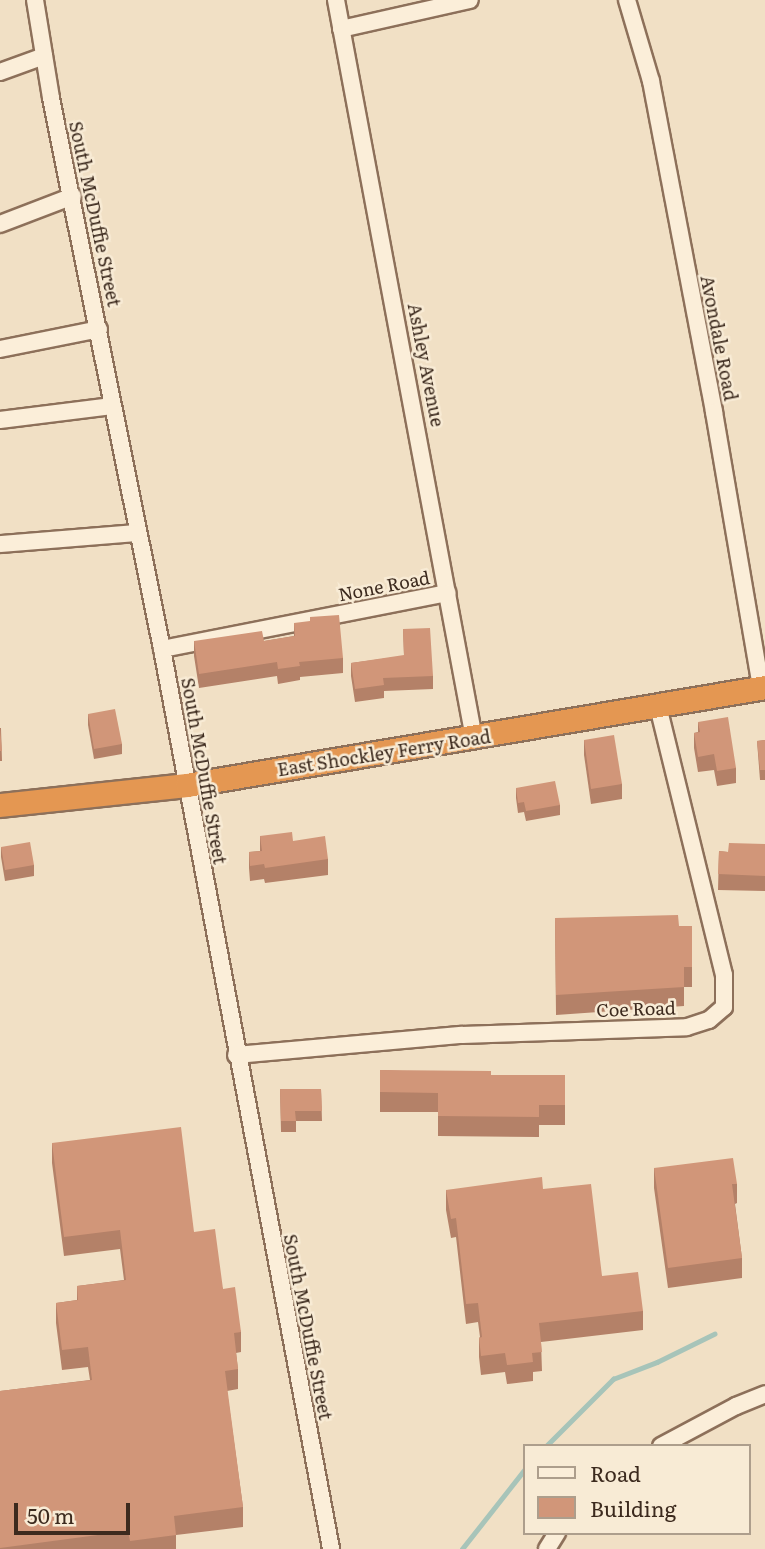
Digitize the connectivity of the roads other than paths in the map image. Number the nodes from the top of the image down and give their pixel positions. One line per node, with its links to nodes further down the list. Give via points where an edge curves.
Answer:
1 (34, 0): 6 (street, South McDuffie Street)
2 (336, 0): 5 (street, Ashley Avenue)
3 (470, 0): 5 (street)
4 (627, 0): 18 (street, Avondale Road, via 651,81)
5 (341, 29): 16 (street, Ashley Avenue)
6 (44, 55): 7 (street); 8 (street, South McDuffie Street)
7 (0, 72)
8 (73, 196): 9 (street); 10 (street, South McDuffie Street)
9 (0, 223)
10 (99, 329): 11 (street); 12 (street, South McDuffie Street)
11 (0, 349)
12 (112, 406): 13 (street); 14 (street, South McDuffie Street)
13 (0, 421)
14 (138, 533): 15 (street); 17 (street, South McDuffie Street)
15 (0, 544)
16 (448, 593): 17 (street, None Road); 20 (street, Ashley Avenue)
17 (162, 649): 21 (street, South McDuffie Street)
18 (763, 687): 19 (highway, East Shockley Ferry Road)
19 (658, 706): 20 (highway, East Shockley Ferry Road); 23 (street, Coe Road, via 724,975 724,1007 709,1020 687,1027 462,1035)
20 (474, 738): 21 (highway, East Shockley Ferry Road)
21 (187, 786): 22 (highway, East Shockley Ferry Road); 23 (street, South McDuffie Street)
22 (0, 805)
23 (236, 1055): 26 (street, South McDuffie Street)
24 (765, 1394): 25 (street)
25 (665, 1444)
26 (331, 1549)

